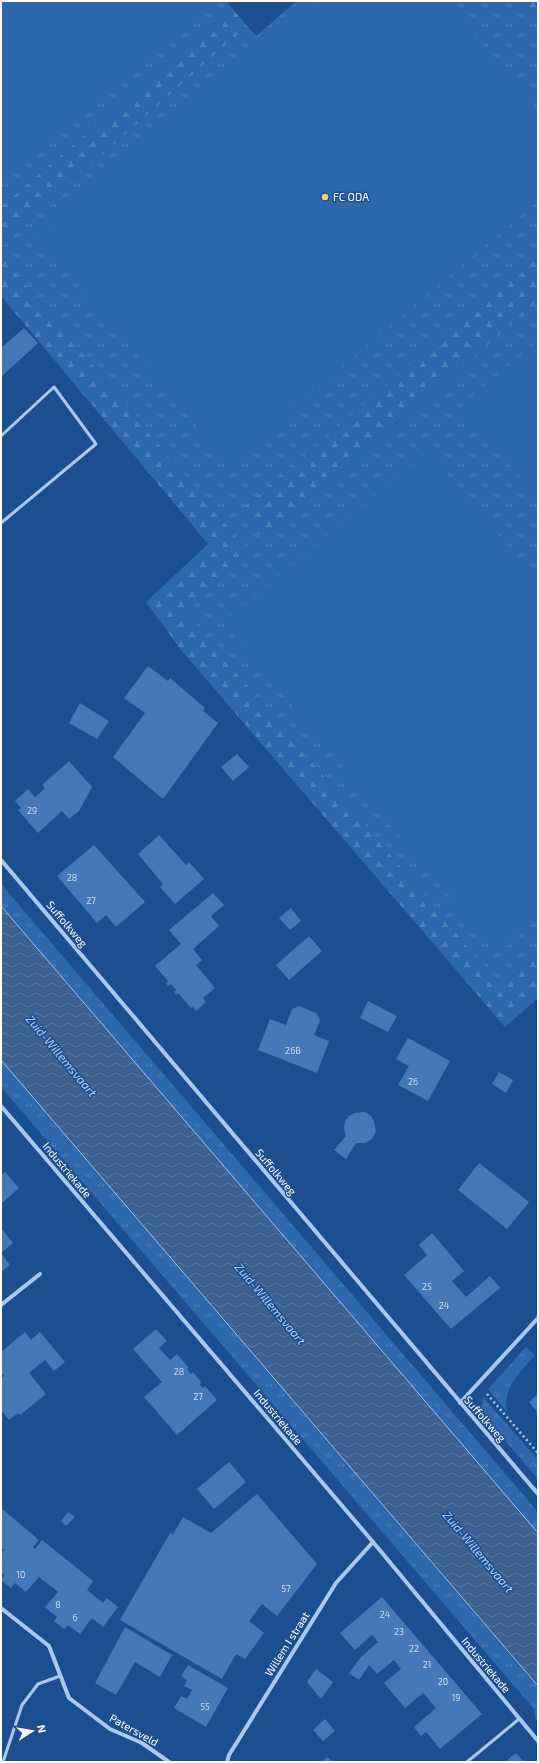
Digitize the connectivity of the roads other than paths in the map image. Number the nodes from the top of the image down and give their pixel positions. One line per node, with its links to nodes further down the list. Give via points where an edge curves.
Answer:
1 (1, 436): 2 (lane, via 54,387 96,444)
2 (1, 523)
3 (1, 860): 8 (street, Suffolkweg)
4 (1, 1106): 10 (street, Industriekade)
5 (40, 1274): 6 (street)
6 (1, 1305)
7 (538, 1318): 8 (street)
8 (460, 1403): 9 (street, Suffolkweg)
9 (538, 1494)
10 (373, 1542): 13 (street, Industriekade); 17 (street, Willem I straat, via 336,1583)
11 (1, 1608): 12 (street, Patersveld, via 50,1646)
12 (60, 1676): 15 (lane, via 38,1684 22,1705); 16 (street, Patersveld, via 69,1698 110,1730 142,1743)
13 (519, 1719): 14 (street, Industriekade); 18 (lane)
14 (538, 1741)
15 (3, 1762)
16 (169, 1762)
17 (227, 1762)
18 (467, 1762)

